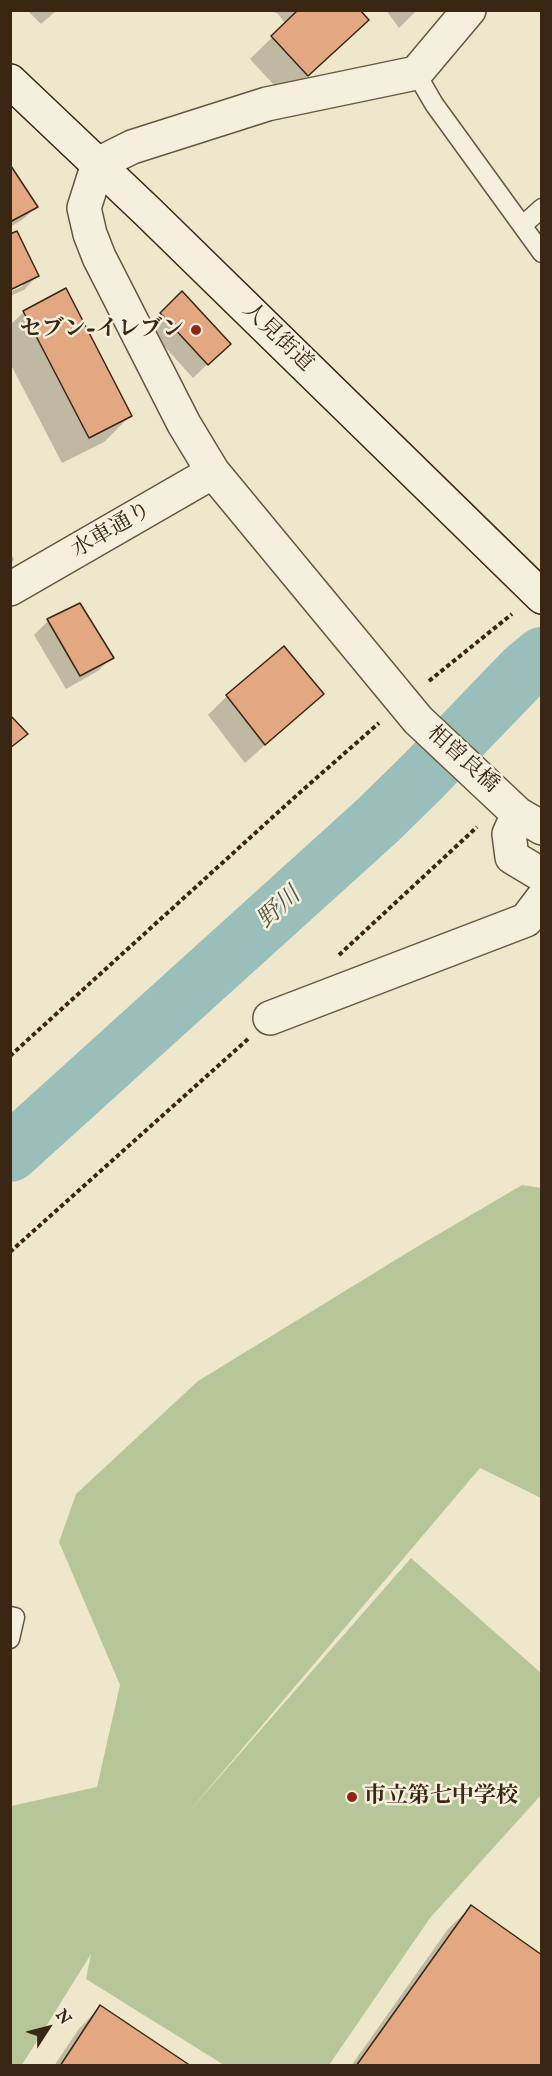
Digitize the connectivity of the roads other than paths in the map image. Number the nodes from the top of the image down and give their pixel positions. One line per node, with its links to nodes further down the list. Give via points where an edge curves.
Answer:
1 (469, 10): 2 (street)
2 (416, 73): 4 (street, via 267,104 132,147); 6 (lane, via 434,104)
3 (10, 81): 4 (street, 人見街道)
4 (98, 164): 8 (street, 相曽良橋, via 84,208 90,234 183,424); 10 (street, 人見街道)
5 (542, 208): 6 (lane)
6 (523, 225): 7 (lane)
7 (542, 253)
8 (213, 472): 9 (street, 水車通り); 11 (street, 相曽良橋, via 411,711)
9 (10, 589)
10 (540, 595)
11 (522, 814): 12 (street, via 509,834 512,857)
12 (542, 874)
13 (542, 899): 14 (street, via 526,920)
14 (270, 1018)
15 (10, 1616): 16 (lane, via 15,1617)
16 (10, 1639)

